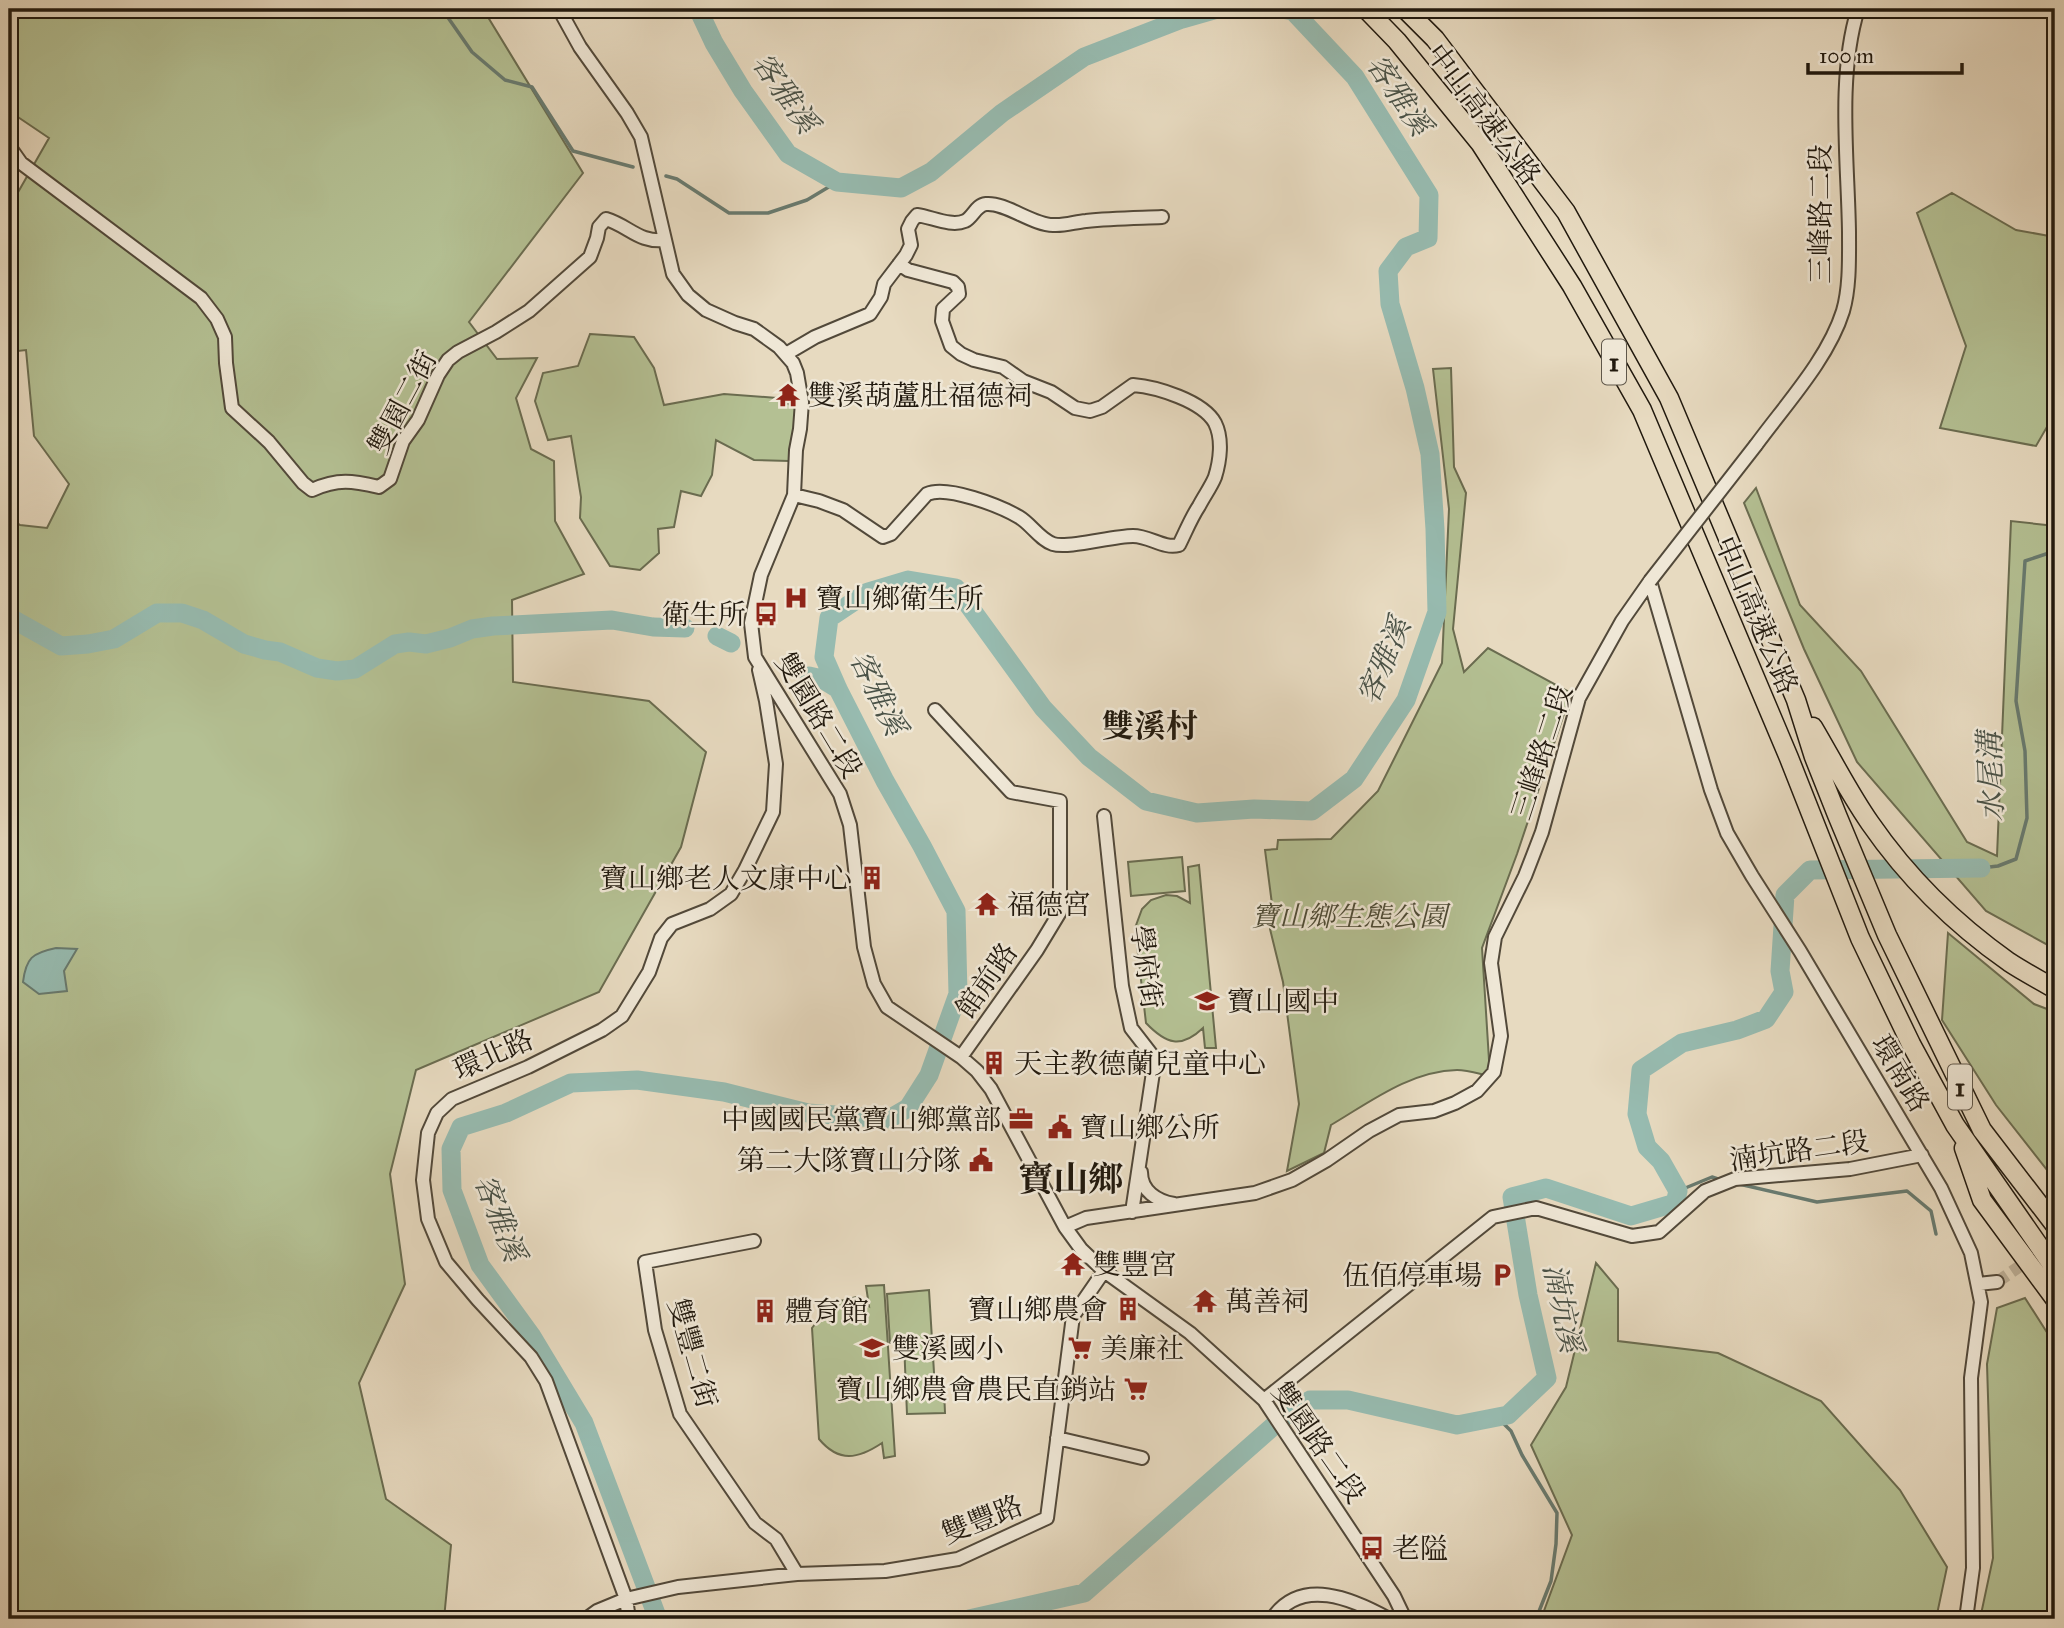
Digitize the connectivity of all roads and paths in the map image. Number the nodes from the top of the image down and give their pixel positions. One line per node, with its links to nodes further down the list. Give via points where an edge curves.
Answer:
1 (559, 9): 7 (street, 雙園路二段, via 640,137)
2 (1366, 9): 18 (highway, 中山高速公路 / 1, via 1480,143 1578,297 1642,410 1860,939)
3 (1405, 9): 13 (highway, 中山高速公路 / 1, via 1435,39 1566,212 1669,398)
4 (1858, 9): 11 (street, 三峰路二段, bridge, via 1845,123 1849,263 1843,310 1825,351)
5 (9, 146): 7 (street, 雙園二街, via 20,163 201,298 225,337 232,408 312,490 346,481 379,487 390,479 402,441 418,420 448,360 529,311 590,257 606,219 643,239)
6 (1162, 217): 8 (street, via 1054,225 987,204 962,222 917,215 908,229 911,245)
7 (665, 240): 9 (street, 雙園路二段, via 673,274 697,303 754,329)
8 (899, 264): 9 (street, via 870,314); 10 (street, via 958,287 959,294 943,309 942,321 951,346 961,354 1003,367 1075,408 1090,411 1102,407 1133,385 1191,403 1215,424 1220,450 1214,479 1179,545 1171,547 1132,536 1056,545 998,507 935,490 883,537 843,510)
9 (786, 354): 10 (street, 雙園路二段, via 797,373 802,402)
10 (794, 495): 12 (street, 雙園路二段, via 761,575 751,623)
11 (1650, 581): 19 (street, 環南路, via 1727,833); 21 (street, 三峰路二段, via 1579,698 1542,832 1495,937 1491,963 1501,1036 1494,1072 1477,1091 1455,1103 1399,1115 1292,1180 1255,1193)
12 (755, 657): 17 (street, 雙園路二段, via 840,794 850,825 864,947 874,984 887,1007); 35 (street, 環北路, via 776,764 774,812 731,894 710,909 672,924 622,1016 537,1062 452,1099 438,1113 425,1151 428,1219 446,1262 531,1357 546,1381)
13 (1796, 700): 16 (highway, via 1869,822 1932,898 1970,933); 23 (highway, 中山高速公路 / 1, via 1814,757 1887,935 1982,1130)
14 (935, 710): 17 (street, 館前路, via 1011,792 1060,802 1060,912)
15 (1104, 816): 20 (street, 學府街, via 1122,986 1131,1028 1155,1059)
16 (2055, 989)
17 (961, 1057): 24 (street, 雙園路二段, via 991,1089)
18 (1955, 1125): 26 (highway, 中山高速公路 / 1); 30 (highway, via 1982,1200)
19 (1922, 1156): 29 (street, 環南路, via 1971,1253); 31 (street, 湳坑路二段, via 1850,1169 1735,1179 1705,1191 1659,1232 1632,1236 1535,1208 1493,1217)
20 (1140, 1157): 21 (street, 學府街, via 1141,1179 1148,1193); 22 (street, 學府街)
21 (1178, 1205): 22 (street, 三峰路二段)
22 (1132, 1212): 24 (street, 三峰路二段, via 1086,1218)
23 (2055, 1225)
24 (1066, 1227): 27 (street, 雙園路二段)
25 (754, 1241): 34 (street, 雙豐二街, via 645,1262 655,1330 680,1414 755,1523 776,1539)
26 (2055, 1269)
27 (1104, 1271): 31 (street, 雙園路二段, via 1190,1333); 32 (street, 雙豐路, via 1073,1316)
28 (1997, 1282): 29 (street)
29 (1978, 1284): 41 (street, 環南路, via 1981,1302 1971,1378 1973,1568)
30 (2055, 1298)
31 (1264, 1400): 40 (street, 雙園路二段)
32 (1057, 1438): 33 (street); 34 (street, 雙豐路, via 1046,1518 958,1559 885,1571)
33 (1142, 1458)
34 (797, 1574): 35 (street, 雙豐路, via 678,1587)
35 (626, 1598): 36 (street); 37 (street, 環北路)
36 (586, 1619)
37 (629, 1619)
38 (1272, 1619): 39 (street, via 1295,1598 1311,1595 1334,1596)
39 (1389, 1619)
40 (1405, 1619)
41 (1966, 1619)

